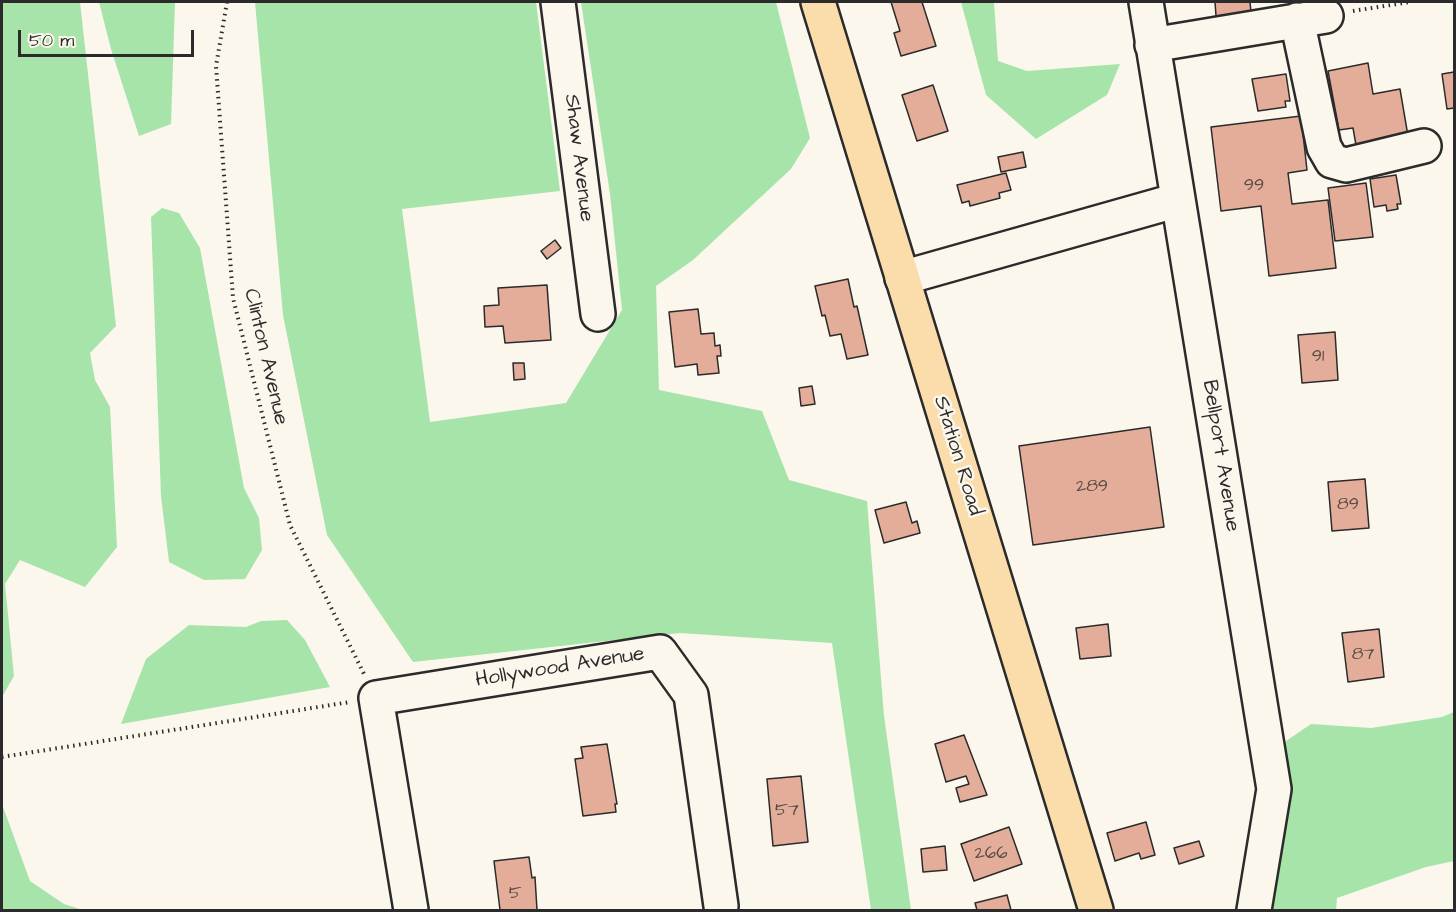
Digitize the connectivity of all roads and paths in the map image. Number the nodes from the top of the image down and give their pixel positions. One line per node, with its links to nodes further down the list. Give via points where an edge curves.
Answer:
1 (227, 2): 12 (path, Clinton Avenue, via 216,66 233,298 290,525)
2 (558, 2): 11 (street, Shaw Avenue)
3 (818, 2): 10 (main road, Station Road)
4 (1146, 2): 7 (street, Bellport Avenue)
5 (1410, 2): 6 (path)
6 (1312, 18): 7 (street); 8 (street, via 1324,147 1332,161 1346,165)
7 (1152, 45): 9 (street, Bellport Avenue)
8 (1424, 146)
9 (1178, 200): 10 (street); 17 (street, Bellport Avenue, via 1274,789)
10 (902, 278): 16 (main road, Station Road)
11 (598, 314)
12 (376, 698): 13 (path); 14 (street, Hollywood Avenue, via 660,652 691,696); 15 (street)
13 (2, 757)
14 (721, 906)
15 (411, 910)
16 (1096, 910)
17 (1254, 910)

